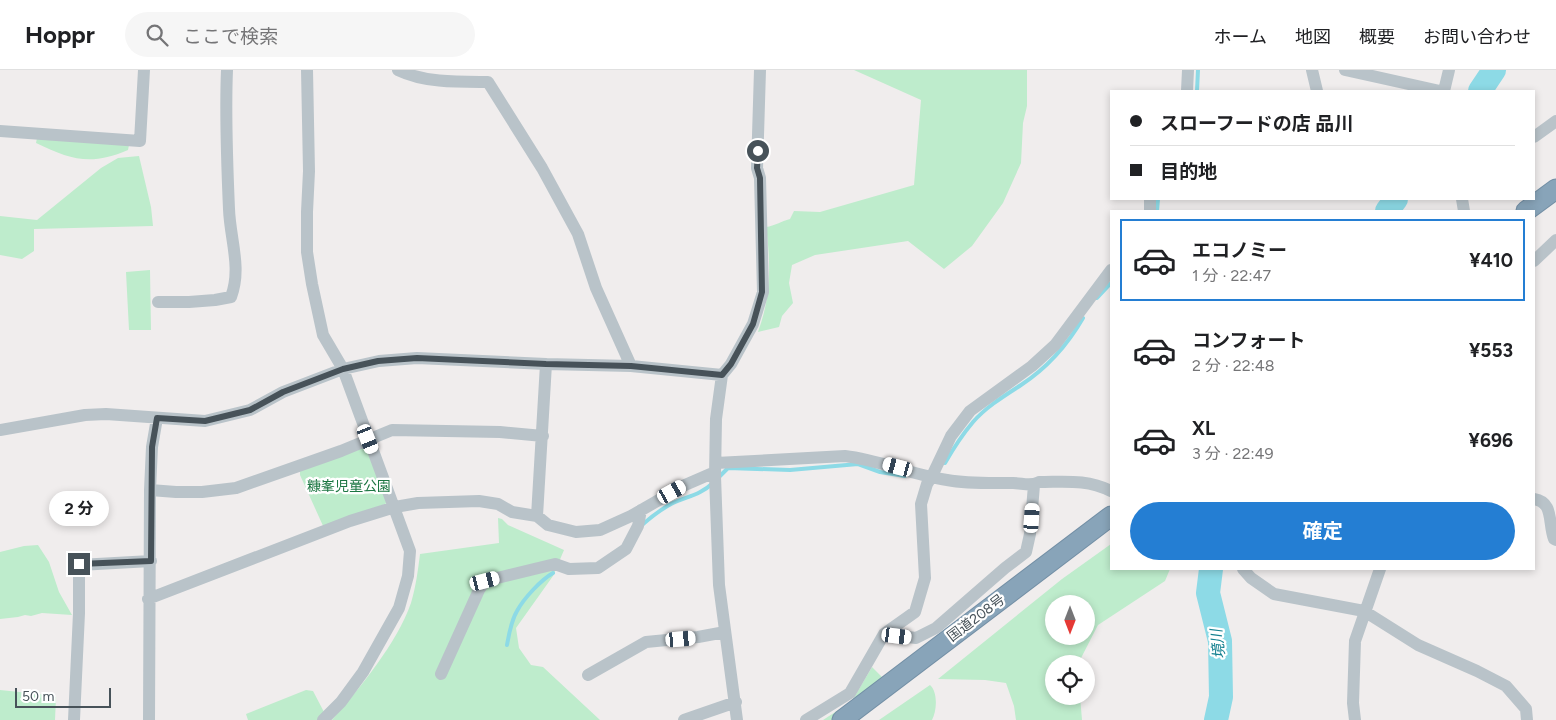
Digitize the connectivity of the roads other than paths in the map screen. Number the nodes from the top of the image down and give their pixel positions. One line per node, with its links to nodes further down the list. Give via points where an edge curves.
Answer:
1 (144, 70): 16 (street, via 140,141)
2 (227, 70): 23 (street, via 229,211 237,269 235,286 231,297)
3 (307, 70): 26 (street, via 307,252 323,335)
4 (398, 70): 10 (street)
5 (760, 70): 27 (street, via 757,168 760,178 762,292 753,324)
6 (1188, 70): 11 (street)
7 (1312, 70): 12 (street)
8 (1345, 70): 13 (street)
9 (1449, 70): 14 (street)
10 (419, 73): 25 (street, via 457,82 488,82 542,168 578,234 596,288)
11 (1187, 90)
12 (1317, 90)
13 (1437, 90)
14 (1442, 90)
15 (1556, 121): 17 (street)
16 (0, 131)
17 (1536, 132)
18 (1556, 189): 19 (highway)
19 (1527, 210)
20 (1556, 240): 21 (street)
21 (1535, 260)
22 (1110, 271): 33 (street, via 1055,345 970,411 951,436)
23 (158, 302)
24 (546, 364): 25 (street); 26 (street, via 417,358 378,361); 30 (street)
25 (631, 366): 27 (street)
26 (343, 369): 28 (street, via 283,392 250,410 205,421); 31 (street)
27 (722, 375): 32 (street, via 716,419)
28 (157, 418): 29 (street, via 85,415); 35 (street)
29 (0, 430)
30 (543, 436): 31 (street, via 392,430); 40 (street)
31 (368, 439): 35 (street, via 236,488 184,492); 38 (street)
32 (715, 470): 33 (street, via 845,456); 39 (street); 48 (street, via 719,585)
33 (932, 476): 34 (street, via 987,484); 49 (street, via 922,504 924,578 915,612)
34 (1034, 485): 36 (street, via 1039,482 1083,481); 49 (street, via 1026,552 936,628 916,638)
35 (150, 490): 43 (street)
36 (1110, 490)
37 (1535, 499): 42 (street, via 1547,506 1550,530)
38 (395, 507): 40 (street, via 479,501); 46 (street, via 333,527); 55 (street, via 410,551 400,608 363,672)
39 (641, 510): 40 (street, via 600,530 576,532 548,525); 50 (street, via 638,526 626,549 598,568 569,569 555,564 485,581)
40 (537, 516)
41 (1110, 517): 59 (highway, 国道208号)
42 (1556, 540)
43 (151, 561): 46 (street); 53 (street, via 79,564)
44 (1244, 570): 47 (street, via 1274,594)
45 (1380, 570): 47 (street)
46 (148, 599): 54 (street)
47 (1364, 611): 60 (street, via 1355,641); 61 (street, via 1418,646 1506,686 1526,709)
48 (725, 632): 51 (street, via 646,642); 52 (street)
49 (884, 634): 58 (street, via 850,693)
50 (441, 674)
51 (588, 675)
52 (736, 702): 56 (street); 57 (street)
53 (74, 720)
54 (149, 720)
55 (323, 720)
56 (684, 720)
57 (737, 720)
58 (806, 720)
59 (842, 720)
60 (1355, 720)
61 (1527, 720)

